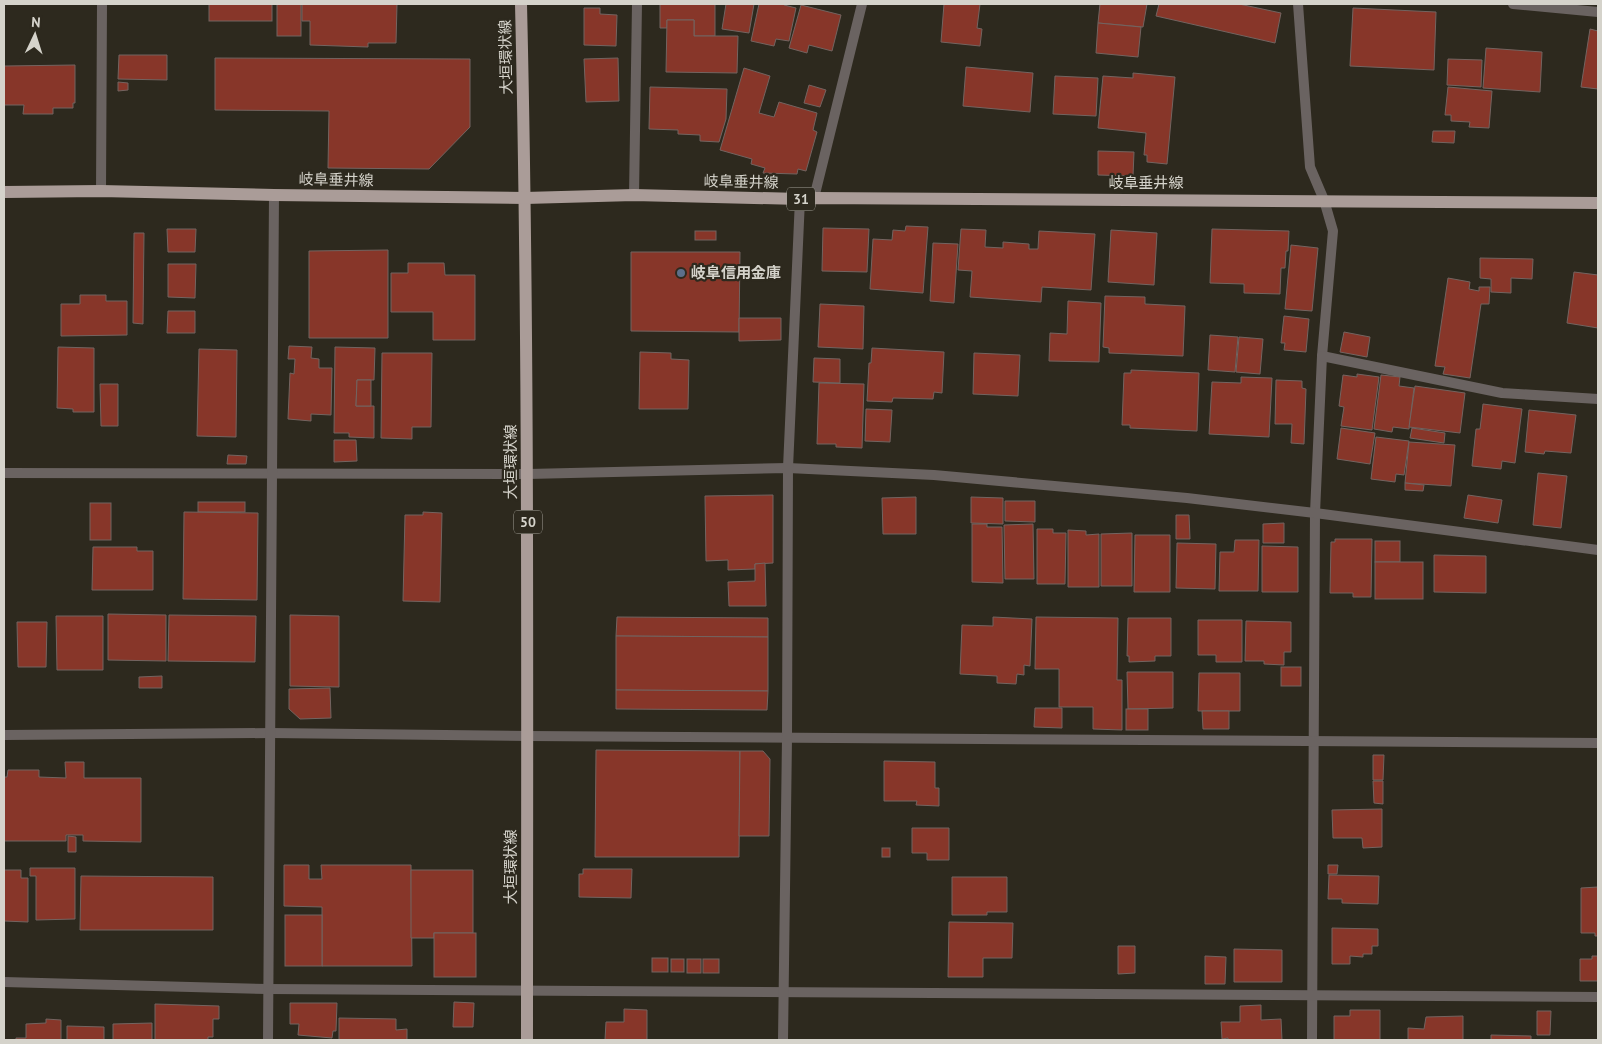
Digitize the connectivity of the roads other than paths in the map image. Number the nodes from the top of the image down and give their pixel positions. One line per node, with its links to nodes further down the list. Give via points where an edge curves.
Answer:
1 (102, 4): 8 (street)
2 (521, 4): 12 (main road, 大垣環状線 / 50)
3 (637, 4): 10 (street)
4 (862, 4): 13 (street)
5 (1298, 4): 15 (street, via 1310,167)
6 (1513, 4): 7 (street)
7 (1598, 12)
8 (101, 191): 9 (main road, 岐阜垂井線 / 31); 11 (main road, 岐阜垂井線 / 31)
9 (4, 192)
10 (634, 195): 12 (main road, 岐阜垂井線 / 31); 14 (main road, 岐阜垂井線 / 31)
11 (274, 196): 12 (main road, 岐阜垂井線 / 31); 21 (street)
12 (525, 198): 22 (main road, 大垣環状線 / 50)
13 (814, 198): 14 (main road, 岐阜垂井線 / 31); 15 (main road, 岐阜垂井線 / 31)
14 (800, 199): 19 (street)
15 (1324, 200): 16 (main road, 岐阜垂井線 / 31); 17 (street, via 1333,232)
16 (1598, 203)
17 (1322, 356): 18 (street, via 1502,393); 23 (street)
18 (1598, 399)
19 (788, 468): 22 (street); 23 (street, via 934,474); 28 (street)
20 (4, 473): 21 (street)
21 (273, 474): 22 (street); 25 (street)
22 (528, 474): 27 (main road, 大垣環状線 / 50)
23 (1315, 513): 24 (street); 29 (street)
24 (1598, 550)
25 (271, 733): 26 (street); 27 (street); 32 (street)
26 (4, 735)
27 (528, 736): 28 (street); 33 (main road, 大垣環状線 / 50)
28 (787, 738): 29 (street); 34 (street)
29 (1314, 741): 30 (street); 35 (street)
30 (1598, 743)
31 (4, 982): 32 (street)
32 (268, 989): 33 (street); 37 (street)
33 (527, 990): 34 (street); 38 (main road, 大垣環状線 / 50)
34 (784, 992): 35 (street); 39 (street)
35 (1312, 995): 36 (street); 40 (street)
36 (1598, 997)
37 (268, 1040)
38 (527, 1040)
39 (783, 1040)
40 (1312, 1040)

